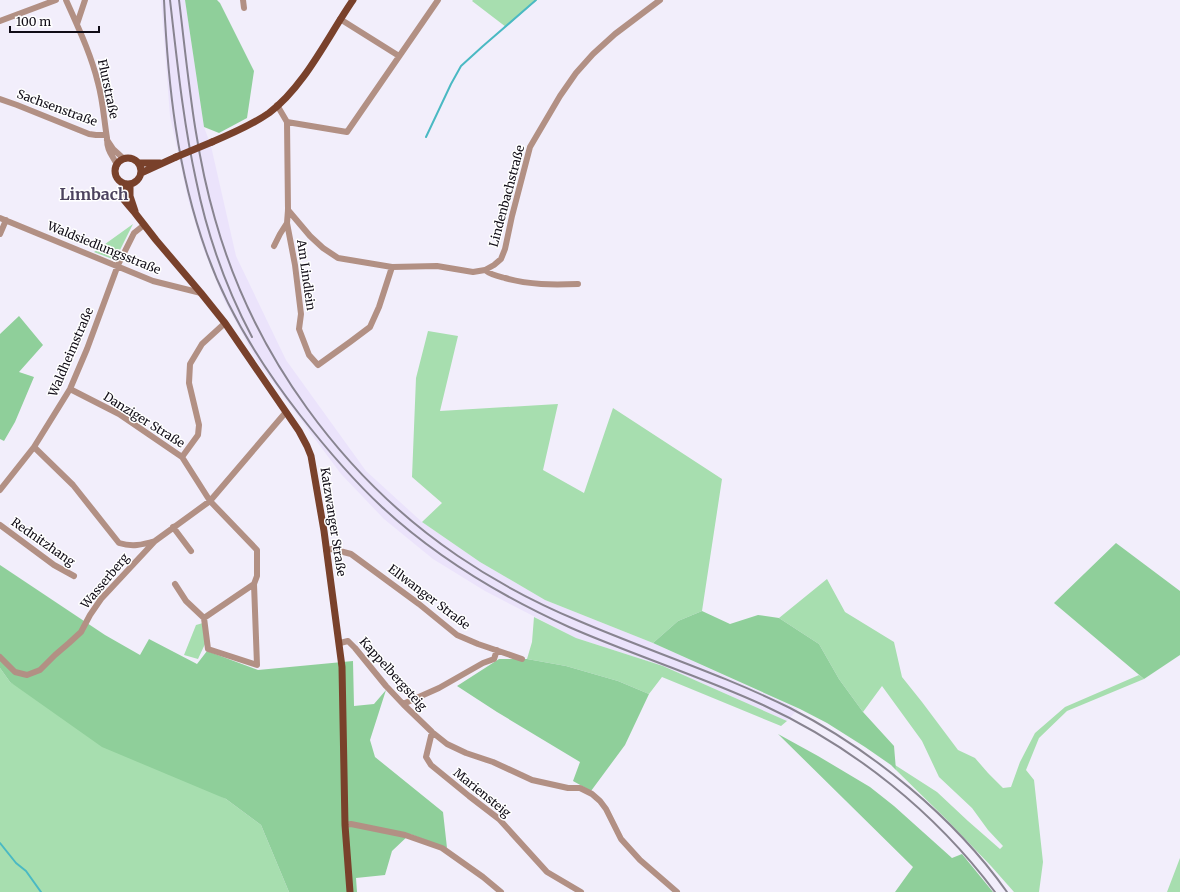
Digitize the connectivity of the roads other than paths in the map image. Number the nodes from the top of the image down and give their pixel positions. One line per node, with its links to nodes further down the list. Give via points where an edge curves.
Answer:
1 (56, 0): 10 (street)
2 (66, 0): 11 (street, Flurstraße)
3 (85, 0): 11 (street)
4 (244, 0): 8 (street)
5 (353, 0): 9 (main road)
6 (438, 0): 12 (street)
7 (660, 0): 33 (street, Lindenbachstraße, via 593,54 560,96 530,147 501,259)
8 (244, 8)
9 (340, 18): 12 (street); 14 (main road, via 302,78)
10 (0, 20)
11 (77, 24): 16 (street, Flurstraße, via 99,85)
12 (399, 56): 15 (street, via 347,132)
13 (0, 100): 16 (street, Sachsenstraße, via 89,134)
14 (278, 105): 15 (street); 19 (main road, bridge, via 250,124)
15 (287, 122): 24 (street)
16 (106, 136): 17 (street, Flurstraße, via 113,149); 20 (street, Flurstraße, via 108,151)
17 (124, 159): 18 (main road, via 129,158); 20 (main road)
18 (139, 163): 19 (main road); 21 (main road)
19 (162, 163): 21 (main road)
20 (117, 165): 22 (main road, via 116,176)
21 (142, 173): 23 (main road, via 136,182)
22 (123, 183): 23 (main road); 25 (main road, Katzwanger Straße, via 124,200)
23 (130, 184): 25 (main road, Katzwanger Straße, via 130,196)
24 (288, 210): 27 (street); 32 (street, via 310,236 338,258)
25 (136, 213): 28 (main road, Katzwanger Straße)
26 (3, 219): 29 (street); 31 (street, Waldsiedlungsstraße)
27 (287, 223): 30 (street); 32 (street, Am Lindlein, via 301,314 299,329 309,355 318,365 370,327)
28 (144, 225): 31 (street, Waldheimstraße, via 134,233); 35 (main road, Katzwanger Straße)
29 (0, 234)
30 (274, 246)
31 (118, 266): 35 (street, Waldsiedlungsstraße, via 153,281); 37 (street, Waldheimstraße)
32 (392, 267): 33 (street, via 437,266 472,272)
33 (485, 270): 34 (street, via 516,281 542,285)
34 (578, 284)
35 (201, 293): 36 (main road, Katzwanger Straße)
36 (225, 323): 38 (main road, Katzwanger Straße); 40 (street, via 202,344 190,364 189,383 199,425 198,435)
37 (70, 388): 39 (street, Waldheimstraße); 40 (street, Danziger Straße, via 119,414)
38 (286, 412): 42 (street, Wasserberg); 46 (main road, Katzwanger Straße, via 311,456)
39 (34, 447): 41 (street); 45 (street, via 73,485 119,543 127,546)
40 (182, 457): 42 (street, Danziger Straße)
41 (0, 490)
42 (210, 500): 44 (street, Wasserberg); 50 (street, Danziger Straße, via 257,550 257,576)
43 (0, 525): 48 (street, Rednitzhang, via 54,565)
44 (173, 527): 45 (street, Wasserberg); 47 (street)
45 (155, 541): 54 (street, Wasserberg, via 101,599 81,632 40,670 27,675 15,672)
46 (326, 550): 52 (main road, Katzwanger Straße); 53 (street, Ellwanger Straße, via 351,554 419,604 457,636)
47 (191, 551)
48 (74, 576)
49 (176, 584): 51 (street, via 186,601)
50 (254, 584): 51 (street); 51 (street, Danziger Straße, via 257,665 208,649)
51 (204, 618)
52 (340, 643): 56 (street, Kappelbergsteig, via 348,641); 58 (main road, Katzwanger Straße)
53 (497, 650): 55 (street, Ellwanger Straße); 56 (street, via 494,659)
54 (0, 657)
55 (522, 659)
56 (403, 704): 57 (street, Kappelbergsteig)
57 (432, 732): 61 (street, Mariensteig, via 426,757 431,765 499,819 547,872); 62 (street, Kappelbergsteig, via 447,744 532,780 580,788 592,794 606,809 621,839 640,860)
58 (345, 825): 59 (main road, Katzwanger Straße); 60 (street, via 405,835 442,848)
59 (350, 892)
60 (501, 892)
61 (581, 892)
62 (677, 892)

